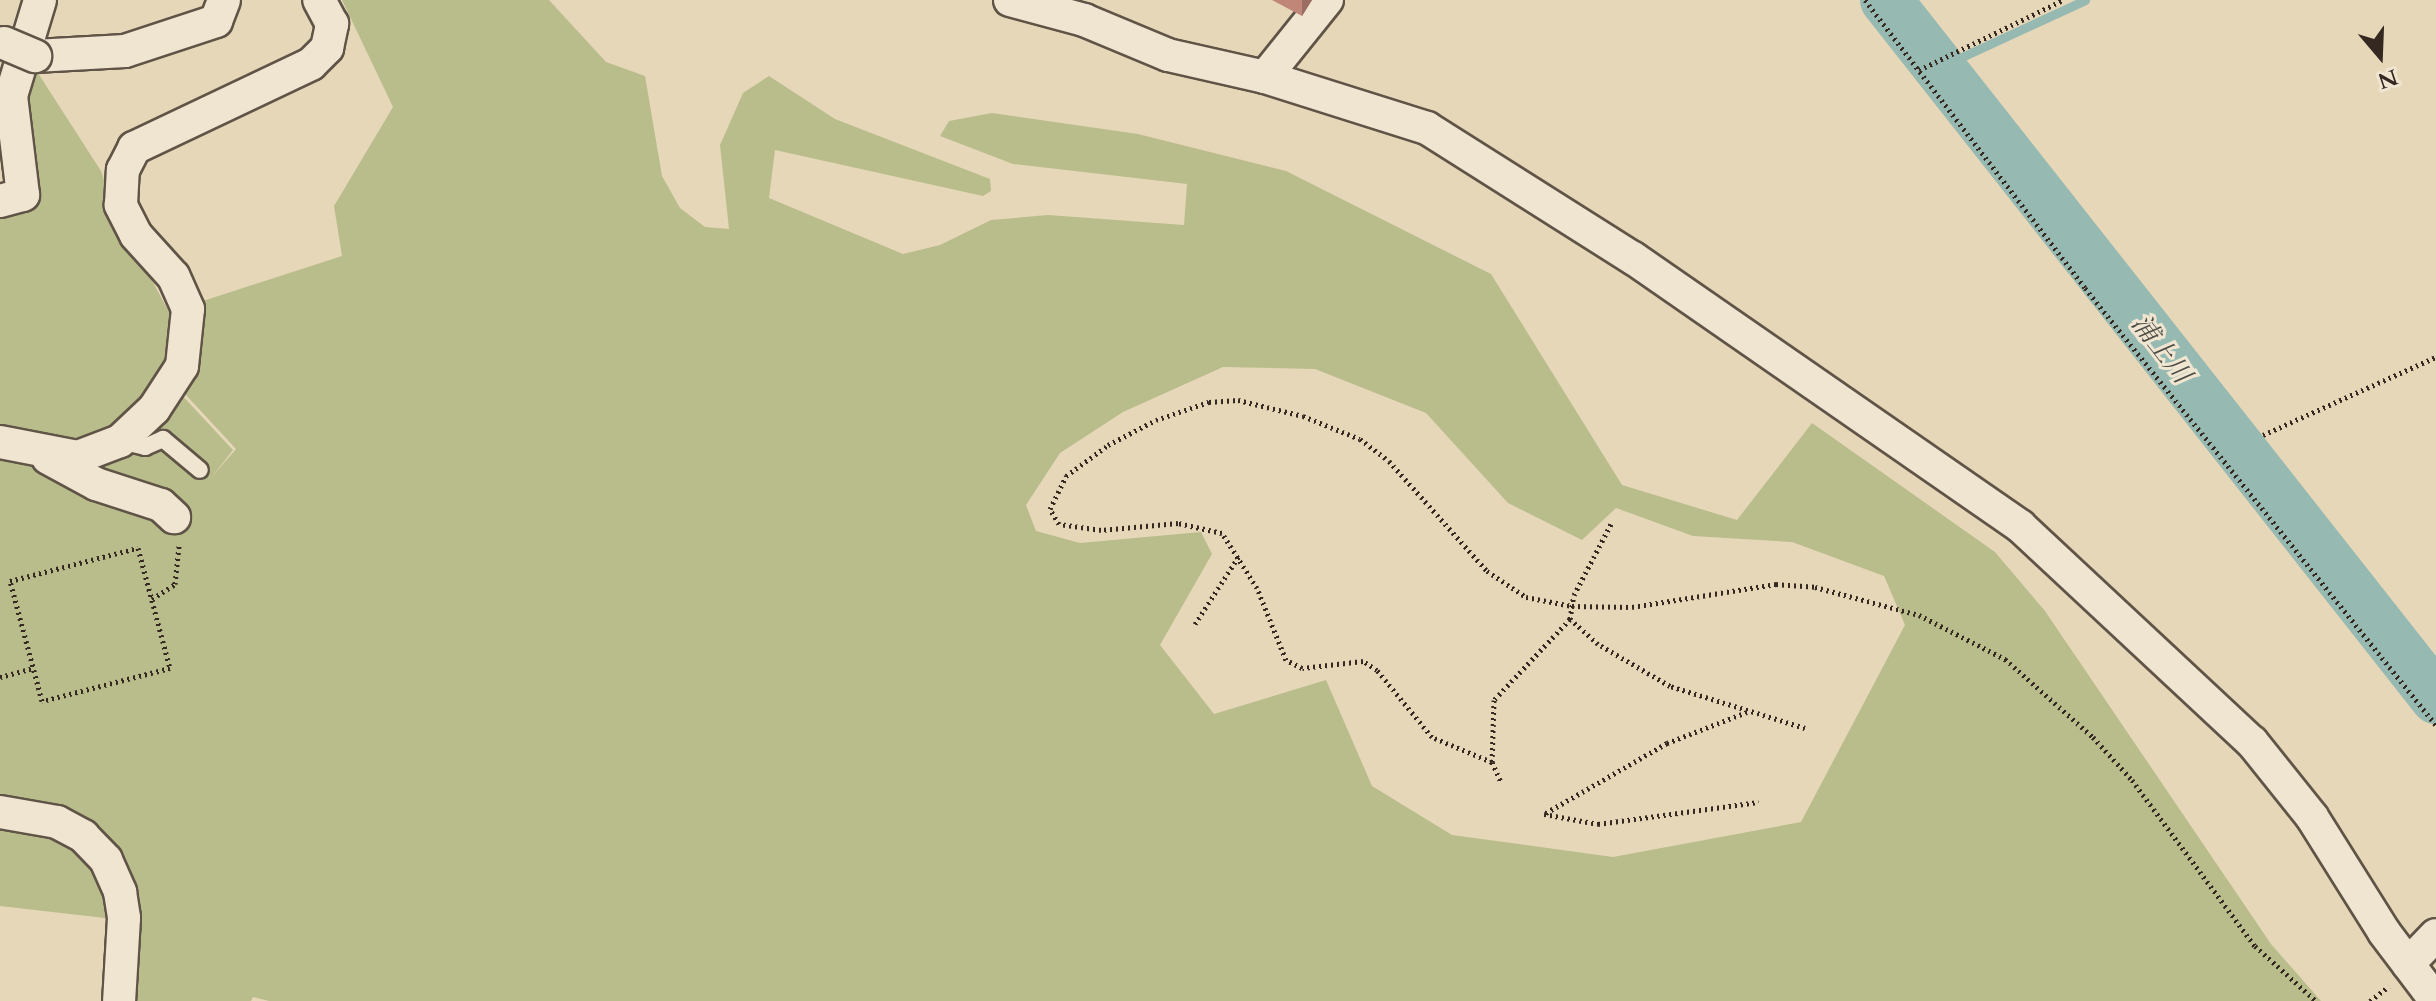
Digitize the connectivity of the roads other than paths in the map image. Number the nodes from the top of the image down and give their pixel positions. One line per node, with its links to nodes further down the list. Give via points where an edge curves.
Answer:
1 (40, 0): 8 (street, via 11,96 23,195)
2 (224, 0): 6 (street, bridge, via 216,21 138,47 35,56)
3 (319, 0): 9 (street, via 332,24 327,48 311,64 134,148 123,170 121,205 136,235 173,276 188,309 182,366 154,409)
4 (1010, 0): 7 (street, via 1084,20 1168,55)
5 (1327, 0): 7 (street)
6 (2, 42)
7 (1265, 77): 16 (street, via 1427,128 1633,258 2020,526 2261,751 2312,817)
8 (0, 201)
9 (120, 441): 11 (street, via 78,457); 12 (lane, via 145,447 163,439)
10 (0, 442): 11 (street)
11 (41, 453): 13 (street, via 96,484 161,505)
12 (200, 470)
13 (174, 517)
14 (0, 812): 17 (street, via 57,822 83,836 106,860 124,918)
15 (2436, 935): 16 (street)
16 (2408, 964): 18 (street)
17 (119, 1001)
18 (2436, 1001)

